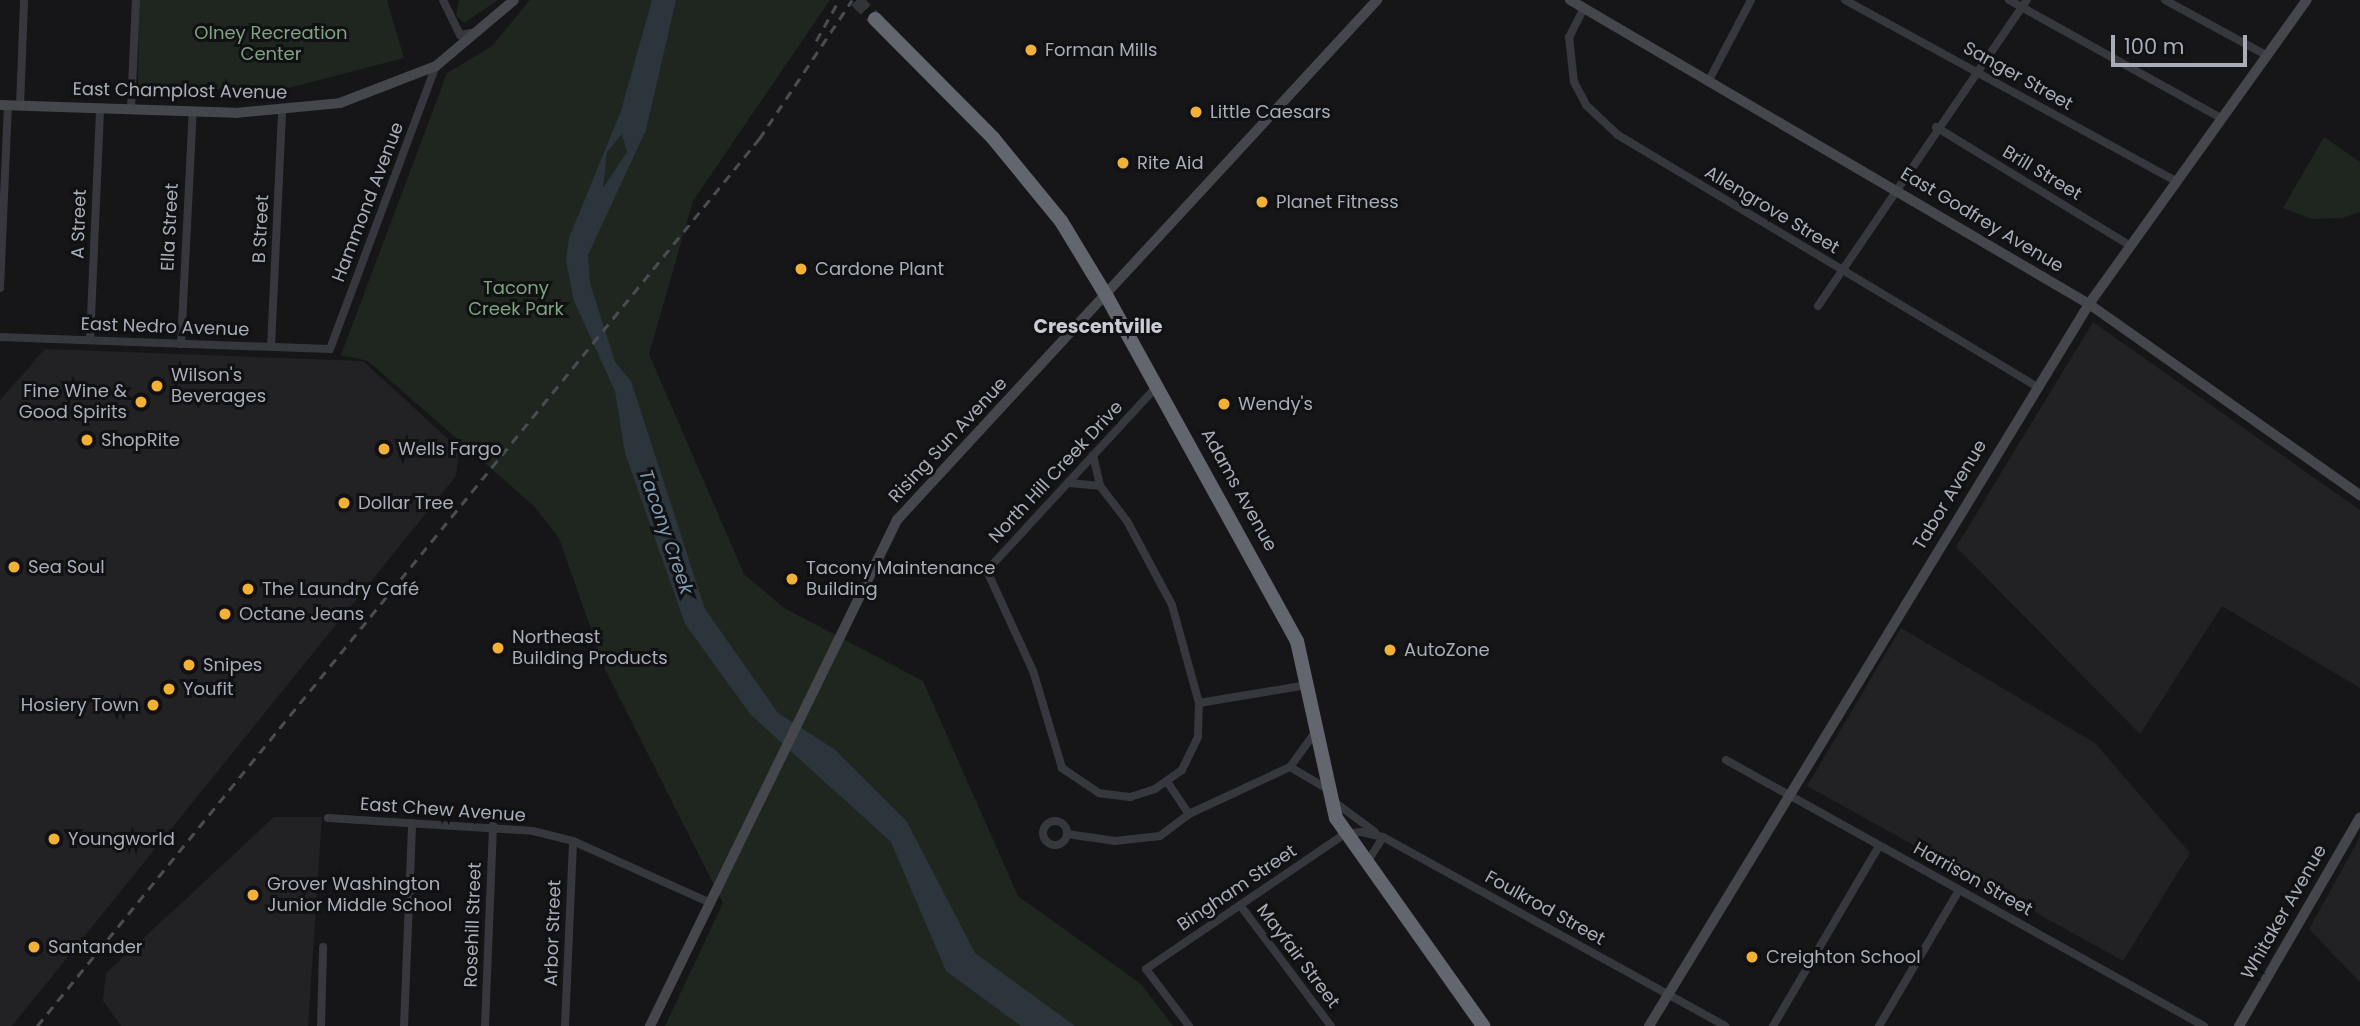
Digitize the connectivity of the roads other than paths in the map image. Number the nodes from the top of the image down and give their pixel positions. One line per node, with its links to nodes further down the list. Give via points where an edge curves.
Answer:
1 (24, 0): 21 (street)
2 (135, 0): 23 (street)
3 (443, 0): 15 (street, via 460,35)
4 (514, 0): 15 (street, East Champlost Avenue)
5 (1377, 0): 33 (street, Rising Sun Avenue)
6 (1570, 0): 13 (street, East Godfrey Avenue)
7 (1751, 0): 19 (street)
8 (1845, 0): 18 (street, Sanger Street)
9 (2009, 0): 12 (street)
10 (2165, 0): 16 (street)
11 (2307, 0): 16 (street, Tabor Avenue)
12 (2024, 4): 18 (street); 26 (street)
13 (1584, 8): 19 (street, East Godfrey Avenue); 31 (street, Allengrove Street, via 1569,37 1568,56 1586,105 1618,135)
14 (875, 19): 33 (highway, Adams Avenue, via 1001,147 1061,221)
15 (483, 30): 17 (street, East Champlost Avenue)
16 (2266, 55): 26 (street, Tabor Avenue)
17 (436, 66): 25 (street, East Champlost Avenue, via 365,96); 40 (street, Hammond Avenue)
18 (1977, 71): 27 (street); 28 (street, Sanger Street)
19 (1708, 82): 29 (street, East Godfrey Avenue)
20 (4, 105): 21 (street, East Champlost Avenue); 32 (street)
21 (20, 106): 22 (street, East Champlost Avenue)
22 (100, 108): 23 (street, East Champlost Avenue); 37 (street, A Street)
23 (131, 109): 24 (street, East Champlost Avenue)
24 (193, 111): 25 (street, East Champlost Avenue); 38 (street, Ella Street)
25 (282, 113): 39 (street, B Street)
26 (2221, 118): 28 (street, Tabor Avenue)
27 (1936, 127): 29 (street); 30 (street, Brill Street)
28 (2176, 181): 30 (street, Tabor Avenue)
29 (1894, 188): 31 (street); 34 (street, East Godfrey Avenue)
30 (2131, 246): 34 (street, Tabor Avenue)
31 (1841, 270): 35 (street); 42 (street, Allengrove Street)
32 (0, 288)
33 (1107, 296): 41 (highway, Adams Avenue); 68 (street, Rising Sun Avenue, via 897,520)
34 (2089, 304): 42 (street, Tabor Avenue); 46 (street, East Godfrey Avenue)
35 (1818, 306)
36 (0, 337): 37 (street, East Nedro Avenue)
37 (90, 340): 38 (street, East Nedro Avenue)
38 (181, 344): 39 (street, East Nedro Avenue)
39 (271, 347): 40 (street, East Nedro Avenue)
40 (330, 349)
41 (1158, 385): 43 (street, North Hill Creek Drive); 47 (highway, Adams Avenue, via 1279,603)
42 (2038, 387): 53 (street, Tabor Avenue)
43 (1093, 456): 44 (street, North Hill Creek Drive); 45 (street)
44 (1068, 483): 45 (street); 52 (street, North Hill Creek Drive, via 988,573 1033,671 1053,751 1085,787 1130,797)
45 (1100, 486): 48 (street, via 1158,574)
46 (2360, 495)
47 (1308, 685): 48 (street); 49 (highway, Adams Avenue)
48 (1199, 703): 52 (street, via 1194,750)
49 (1318, 729): 51 (street); 54 (highway, Adams Avenue)
50 (1726, 760): 53 (street, Harrison Street)
51 (1290, 767): 54 (street, Foulkrod Street); 55 (street)
52 (1168, 783): 55 (street)
53 (1785, 793): 65 (street, Harrison Street); 71 (street, Tabor Avenue)
54 (1332, 796): 60 (street, Foulkrod Street); 62 (highway, Adams Avenue)
55 (1189, 814): 61 (street, via 1177,830 1143,840)
56 (2360, 817): 85 (street, Whitaker Avenue)
57 (328, 818): 58 (street, East Chew Avenue)
58 (412, 822): 59 (street, East Chew Avenue); 73 (street)
59 (493, 825): 64 (street, East Chew Avenue); 74 (street, Rosehill Street)
60 (1375, 832): 62 (street); 63 (street, Foulkrod Street)
61 (1067, 834)
62 (1345, 834): 66 (highway, Adams Avenue); 69 (street, Bingham Street)
63 (1383, 837): 66 (street); 71 (street, Foulkrod Street)
64 (573, 841): 68 (street, East Chew Avenue); 75 (street, Arbor Street)
65 (1879, 845): 67 (street, Harrison Street); 82 (street)
66 (1367, 864): 79 (highway, Adams Avenue)
67 (1959, 890): 83 (street); 84 (street, Harrison Street)
68 (710, 902): 76 (street, Rising Sun Avenue)
69 (1240, 905): 77 (street, Bingham Street, via 1146,969); 78 (street, Mayfair Street)
70 (323, 947): 72 (street)
71 (1668, 994): 80 (street, Tabor Avenue); 81 (street, Foulkrod Street)
72 (321, 1026)
73 (404, 1026)
74 (485, 1026)
75 (565, 1026)
76 (650, 1026)
77 (1189, 1026)
78 (1331, 1026)
79 (1483, 1026)
80 (1649, 1026)
81 (1725, 1026)
82 (1773, 1026)
83 (1879, 1026)
84 (2204, 1026)
85 (2239, 1026)

